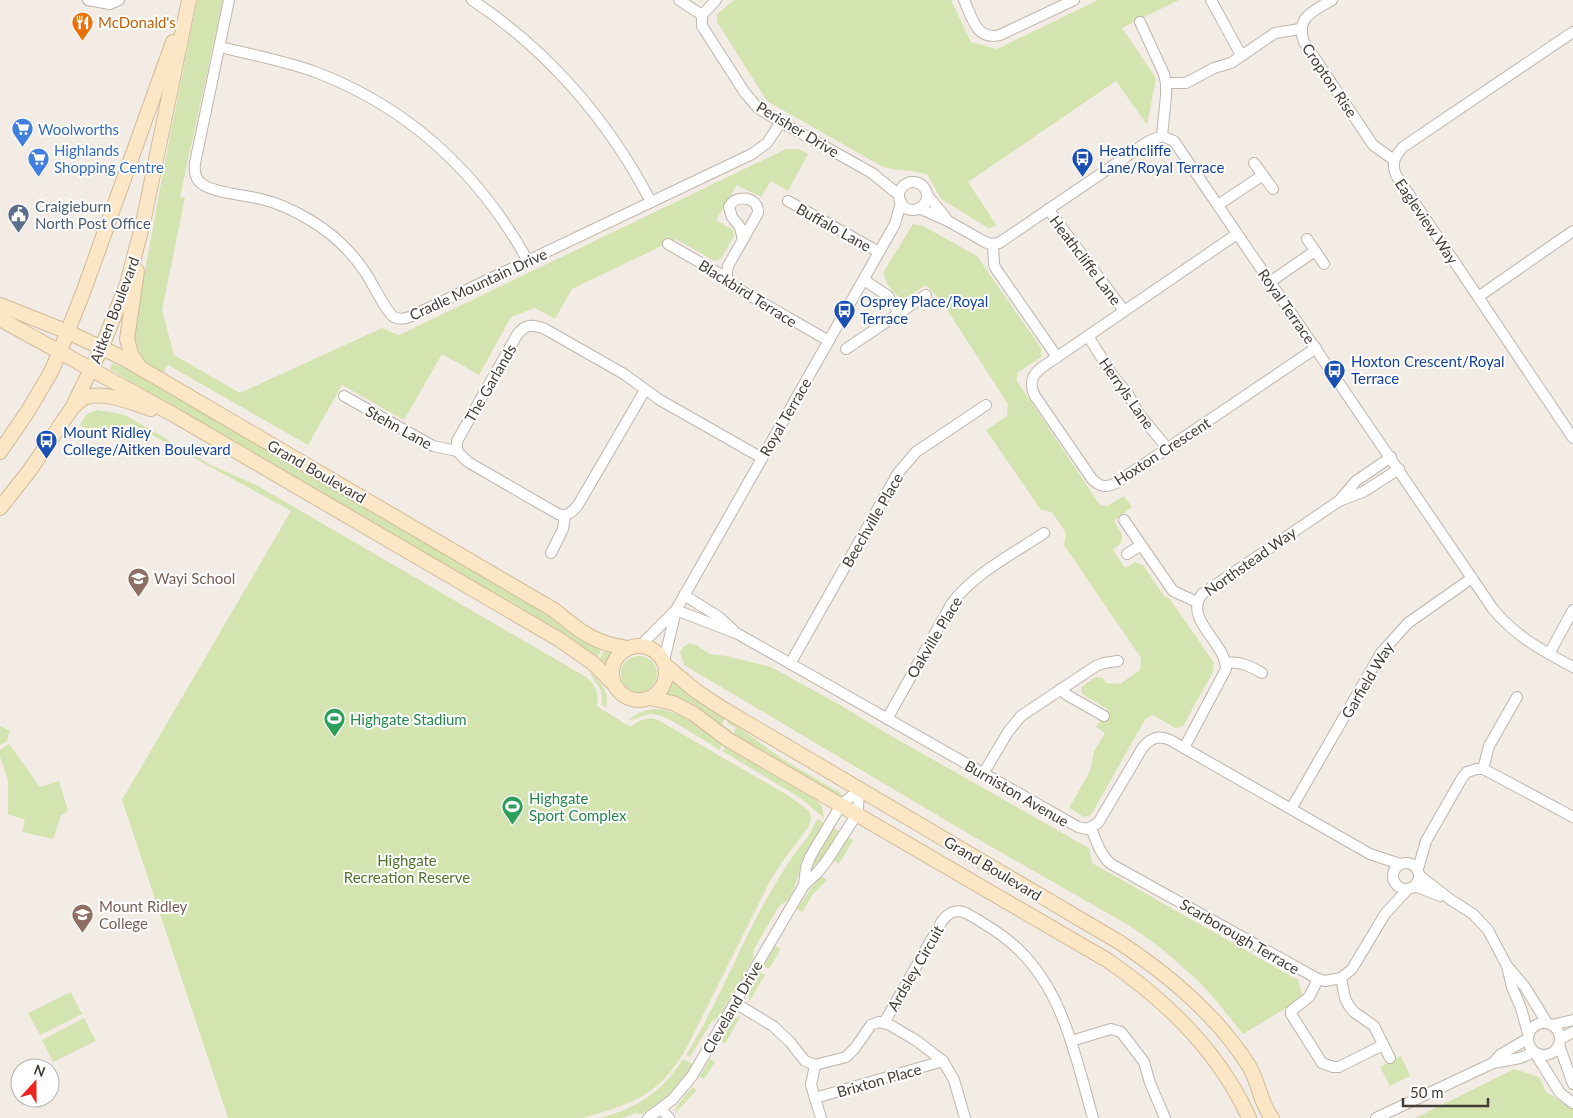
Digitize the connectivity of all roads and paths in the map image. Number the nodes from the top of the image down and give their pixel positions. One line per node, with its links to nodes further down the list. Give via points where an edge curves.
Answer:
1 (88, 0): 2 (street, via 110,4)
2 (119, 0)
3 (188, 0): 35 (street, Aitken Boulevard); 56 (street, Aitken Boulevard)
4 (229, 0): 16 (street, Cradle Mountain Drive)
5 (472, 0): 30 (street, via 514,30 575,90 615,140)
6 (678, 0): 12 (street)
7 (716, 0): 12 (street)
8 (964, 0): 9 (street, via 978,29 989,37 1000,35)
9 (1074, 0)
10 (1211, 0): 17 (street)
11 (1332, 0): 14 (street, Cropton Rise, via 1308,16)
12 (702, 15): 19 (street, Perisher Drive, via 705,32 745,93 758,108)
13 (1140, 22): 18 (street)
14 (1300, 29): 17 (street, via 1275,33); 21 (street, Cropton Rise, via 1304,42 1373,145)
15 (1572, 35): 21 (street, Eagleview Way, via 1403,147)
16 (220, 47): 45 (street, via 317,72 368,96 405,119 442,149 483,192); 45 (street, Cradle Mountain Drive, via 194,170 202,184 275,204 297,213 327,232 354,256 390,314 397,318 407,318)
17 (1241, 54): 18 (street, via 1231,63 1209,70 1186,83)
18 (1166, 83): 20 (street)
19 (781, 122): 23 (street, Perisher Drive); 30 (street, Cradle Mountain Drive, via 767,143 752,154)
20 (1162, 136): 31 (street, Royal Terrace, via 1176,144); 33 (street, via 1149,141)
21 (1394, 160): 51 (street, Eagleview Way, via 1396,175)
22 (1254, 162): 24 (street)
23 (872, 173): 25 (street, Perisher Drive); 28 (street, Perisher Drive)
24 (1263, 175): 26 (street); 31 (street)
25 (907, 183): 27 (street, via 921,184); 28 (street, via 901,188)
26 (1273, 189)
27 (927, 195): 32 (street, via 925,203); 34 (street)
28 (900, 199): 32 (street, via 908,209); 36 (street, Royal Terrace)
29 (788, 201): 44 (street, Buffalo Lane)
30 (651, 202): 45 (street, Cradle Mountain Drive)
31 (1218, 205): 38 (street, Royal Terrace)
32 (916, 209): 34 (street); 36 (street, Royal Terrace)
33 (1048, 209): 42 (street); 53 (street, Heathcliffe Lane)
34 (948, 221): 42 (street, via 976,238)
35 (142, 223): 59 (street, Aitken Boulevard, via 127,284); 65 (street, via 127,340)
36 (895, 224): 44 (street, Royal Terrace)
37 (1573, 231): 51 (street)
38 (1237, 234): 49 (street, Royal Terrace); 53 (street, Hoxton Crescent)
39 (1307, 239): 43 (street)
40 (743, 240): 47 (street, via 728,266)
41 (668, 244): 47 (street, Blackbird Terrace)
42 (994, 244): 63 (street, via 996,269)
43 (1315, 251): 46 (street); 49 (street)
44 (879, 252): 48 (street, Royal Terrace)
45 (528, 261)
46 (1324, 264)
47 (728, 278): 58 (street, Blackbird Terrace, via 732,285)
48 (864, 280): 54 (street, via 888,296); 58 (street, Royal Terrace)
49 (1270, 282): 60 (street, Royal Terrace)
50 (926, 295): 54 (street)
51 (1478, 297): 71 (street, Eagleview Way)
52 (0, 305): 56 (street, Grand Boulevard)
53 (1124, 311): 57 (street, Hoxton Crescent)
54 (899, 313): 61 (street)
55 (0, 319): 62 (street, Grand Boulevard)
56 (68, 332): 59 (street, Grand Boulevard); 62 (street, Aitken Boulevard)
57 (1088, 336): 63 (street, Hoxton Crescent); 72 (street, Herryls Lane, via 1142,418)
58 (829, 342): 76 (street, Royal Terrace)
59 (101, 348): 64 (street, Aitken Boulevard); 65 (street, Grand Boulevard)
60 (1316, 348): 72 (street, Hoxton Crescent); 75 (street, Royal Terrace)
61 (846, 349)
62 (60, 351): 64 (street, Grand Boulevard); 74 (street, Aitken Boulevard, via 28,411)
63 (1057, 357): 72 (street, Hoxton Crescent, via 1035,372 1032,389 1096,484 1104,487 1116,483)
64 (92, 368): 69 (street, Aitken Boulevard); 70 (street, Grand Boulevard)
65 (140, 368): 92 (street, Grand Boulevard, via 546,605 591,638 608,645)
66 (645, 390): 73 (street, The Garlands, via 624,374 544,329 527,326 517,335 459,437); 76 (street, The Garlands); 80 (street, via 578,505)
67 (344, 396): 73 (street, Stehn Lane, via 433,446)
68 (986, 405): 97 (street, Beechville Place, via 907,461)
69 (72, 408): 70 (street, via 86,397 109,396); 79 (street, Aitken Boulevard)
70 (176, 416): 100 (street, Grand Boulevard, via 560,640 594,664)
71 (1572, 434)
72 (1168, 449)
73 (457, 451): 80 (street, via 468,462)
74 (0, 452)
75 (1391, 457): 77 (street, Royal Terrace); 78 (street, Northstead Way, via 1356,481)
76 (762, 458): 87 (street, Royal Terrace)
77 (1399, 469): 78 (street, Northstead Way, via 1363,492); 86 (street, Royal Terrace)
78 (1339, 501): 88 (street, Northstead Way, via 1208,589)
79 (0, 508)
80 (565, 515): 84 (street, via 563,529)
81 (1124, 520): 83 (street)
82 (1044, 533): 105 (street, Oakville Place, via 960,592)
83 (1141, 545): 85 (street); 88 (street, via 1173,591)
84 (551, 554)
85 (1127, 554)
86 (1472, 578): 93 (street, Royal Terrace, via 1503,621); 111 (street, Garfield Way, via 1408,623 1380,653)
87 (684, 595): 89 (street, Royal Terrace); 91 (street, Burniston Avenue, via 719,617)
88 (1197, 602): 95 (street, Northstead Way, via 1199,618)
89 (676, 610): 91 (street, Burniston Avenue); 92 (street, Royal Terrace); 96 (street, Royal Terrace)
90 (1573, 610): 93 (street)
91 (738, 634): 97 (street, Burniston Avenue)
92 (634, 647): 96 (street, via 654,650); 100 (street, via 620,653 614,661)
93 (1549, 654): 98 (street, Royal Terrace)
94 (1118, 661): 101 (street, via 1096,666)
95 (1226, 663): 99 (street, via 1239,662); 106 (street, via 1224,676)
96 (665, 664): 103 (street, via 662,688); 109 (street, Grand Boulevard, via 720,707)
97 (790, 664): 105 (street, Burniston Avenue)
98 (1573, 667)
99 (1262, 673)
100 (614, 684): 103 (street, via 622,695 631,699)
101 (1061, 689): 104 (street); 108 (street, via 1015,722)
102 (1517, 697): 107 (street, via 1489,746)
103 (650, 698): 110 (street, Grand Boulevard, via 674,703 694,714 728,739)
104 (1104, 716)
105 (886, 719): 108 (street, Burniston Avenue)
106 (1184, 748): 111 (street); 114 (street, via 1162,737 1152,738 1102,818)
107 (1482, 769): 113 (street); 115 (street, via 1472,770 1462,778)
108 (983, 774): 114 (street, Burniston Avenue, via 1071,824)
109 (860, 790): 110 (street, Cleveland Drive); 112 (street, Cleveland Drive); 152 (street, Grand Boulevard, via 1119,942 1168,976 1236,1047 1250,1068)
110 (841, 805): 112 (street, Grand Boulevard); 120 (street, Cleveland Drive, via 810,857)
111 (1291, 810): 116 (street)
112 (857, 814): 120 (street, Cleveland Drive, via 826,862); 151 (street, Grand Boulevard, via 1136,980 1199,1039 1231,1084)
113 (1573, 817)
114 (1091, 828): 126 (street, Scarborough Terrace, via 1098,846 1111,864)
115 (1426, 841): 117 (street); 118 (street)
116 (1370, 854): 117 (street); 119 (street)
117 (1403, 864): 118 (street, via 1412,864); 119 (street, via 1394,871)
118 (1419, 872): 121 (street); 122 (street)
119 (1394, 879): 121 (street, via 1400,888); 123 (street)
120 (804, 885): 127 (street, Cleveland Drive)
121 (1411, 888): 122 (street); 123 (street)
122 (1451, 900): 124 (street, via 1481,921)
123 (1385, 914): 125 (street, via 1352,969)
124 (1507, 966): 130 (street, via 1526,987); 132 (street)
125 (1341, 978): 126 (street, Scarborough Terrace); 135 (street, via 1349,1006 1374,1026)
126 (1318, 979): 135 (street, via 1308,997 1290,1011 1322,1063 1339,1067)
127 (735, 1003): 140 (street, via 773,1026 805,1061); 144 (street, Cleveland Drive, via 692,1076)
128 (1573, 1020): 130 (street)
129 (884, 1023): 133 (street, Ardsley Circuit, via 942,920 952,912 961,911 1018,949 1040,974 1060,1010); 138 (street, Ardsley Circuit, via 917,1041); 140 (street, Ardsley Circuit, via 871,1025 846,1057)
130 (1550, 1024): 132 (street, via 1538,1024 1530,1029); 134 (street, via 1559,1034)
131 (1573, 1032): 134 (street)
132 (1528, 1036): 136 (street, via 1530,1048); 139 (street)
133 (1070, 1041): 149 (street, Ardsley Circuit); 150 (street, via 1111,1030 1121,1032 1144,1062)
134 (1560, 1042): 136 (street, via 1552,1054); 141 (street)
135 (1383, 1045): 137 (street)
136 (1535, 1053): 139 (street); 143 (street, via 1560,1093)
137 (1390, 1058)
138 (943, 1061): 142 (street, Brixton Place); 148 (street, Ardsley Circuit, via 954,1080)
139 (1493, 1063): 153 (street)
140 (815, 1065): 142 (street, via 811,1079)
141 (1573, 1084)
142 (815, 1098): 147 (street)
143 (1573, 1103)
144 (661, 1109): 145 (street, Cleveland Drive); 146 (street)
145 (648, 1118)
146 (669, 1118)
147 (821, 1118)
148 (965, 1118)
149 (1094, 1118)
150 (1165, 1118)
151 (1249, 1118)
152 (1272, 1118)
153 (1376, 1118)

